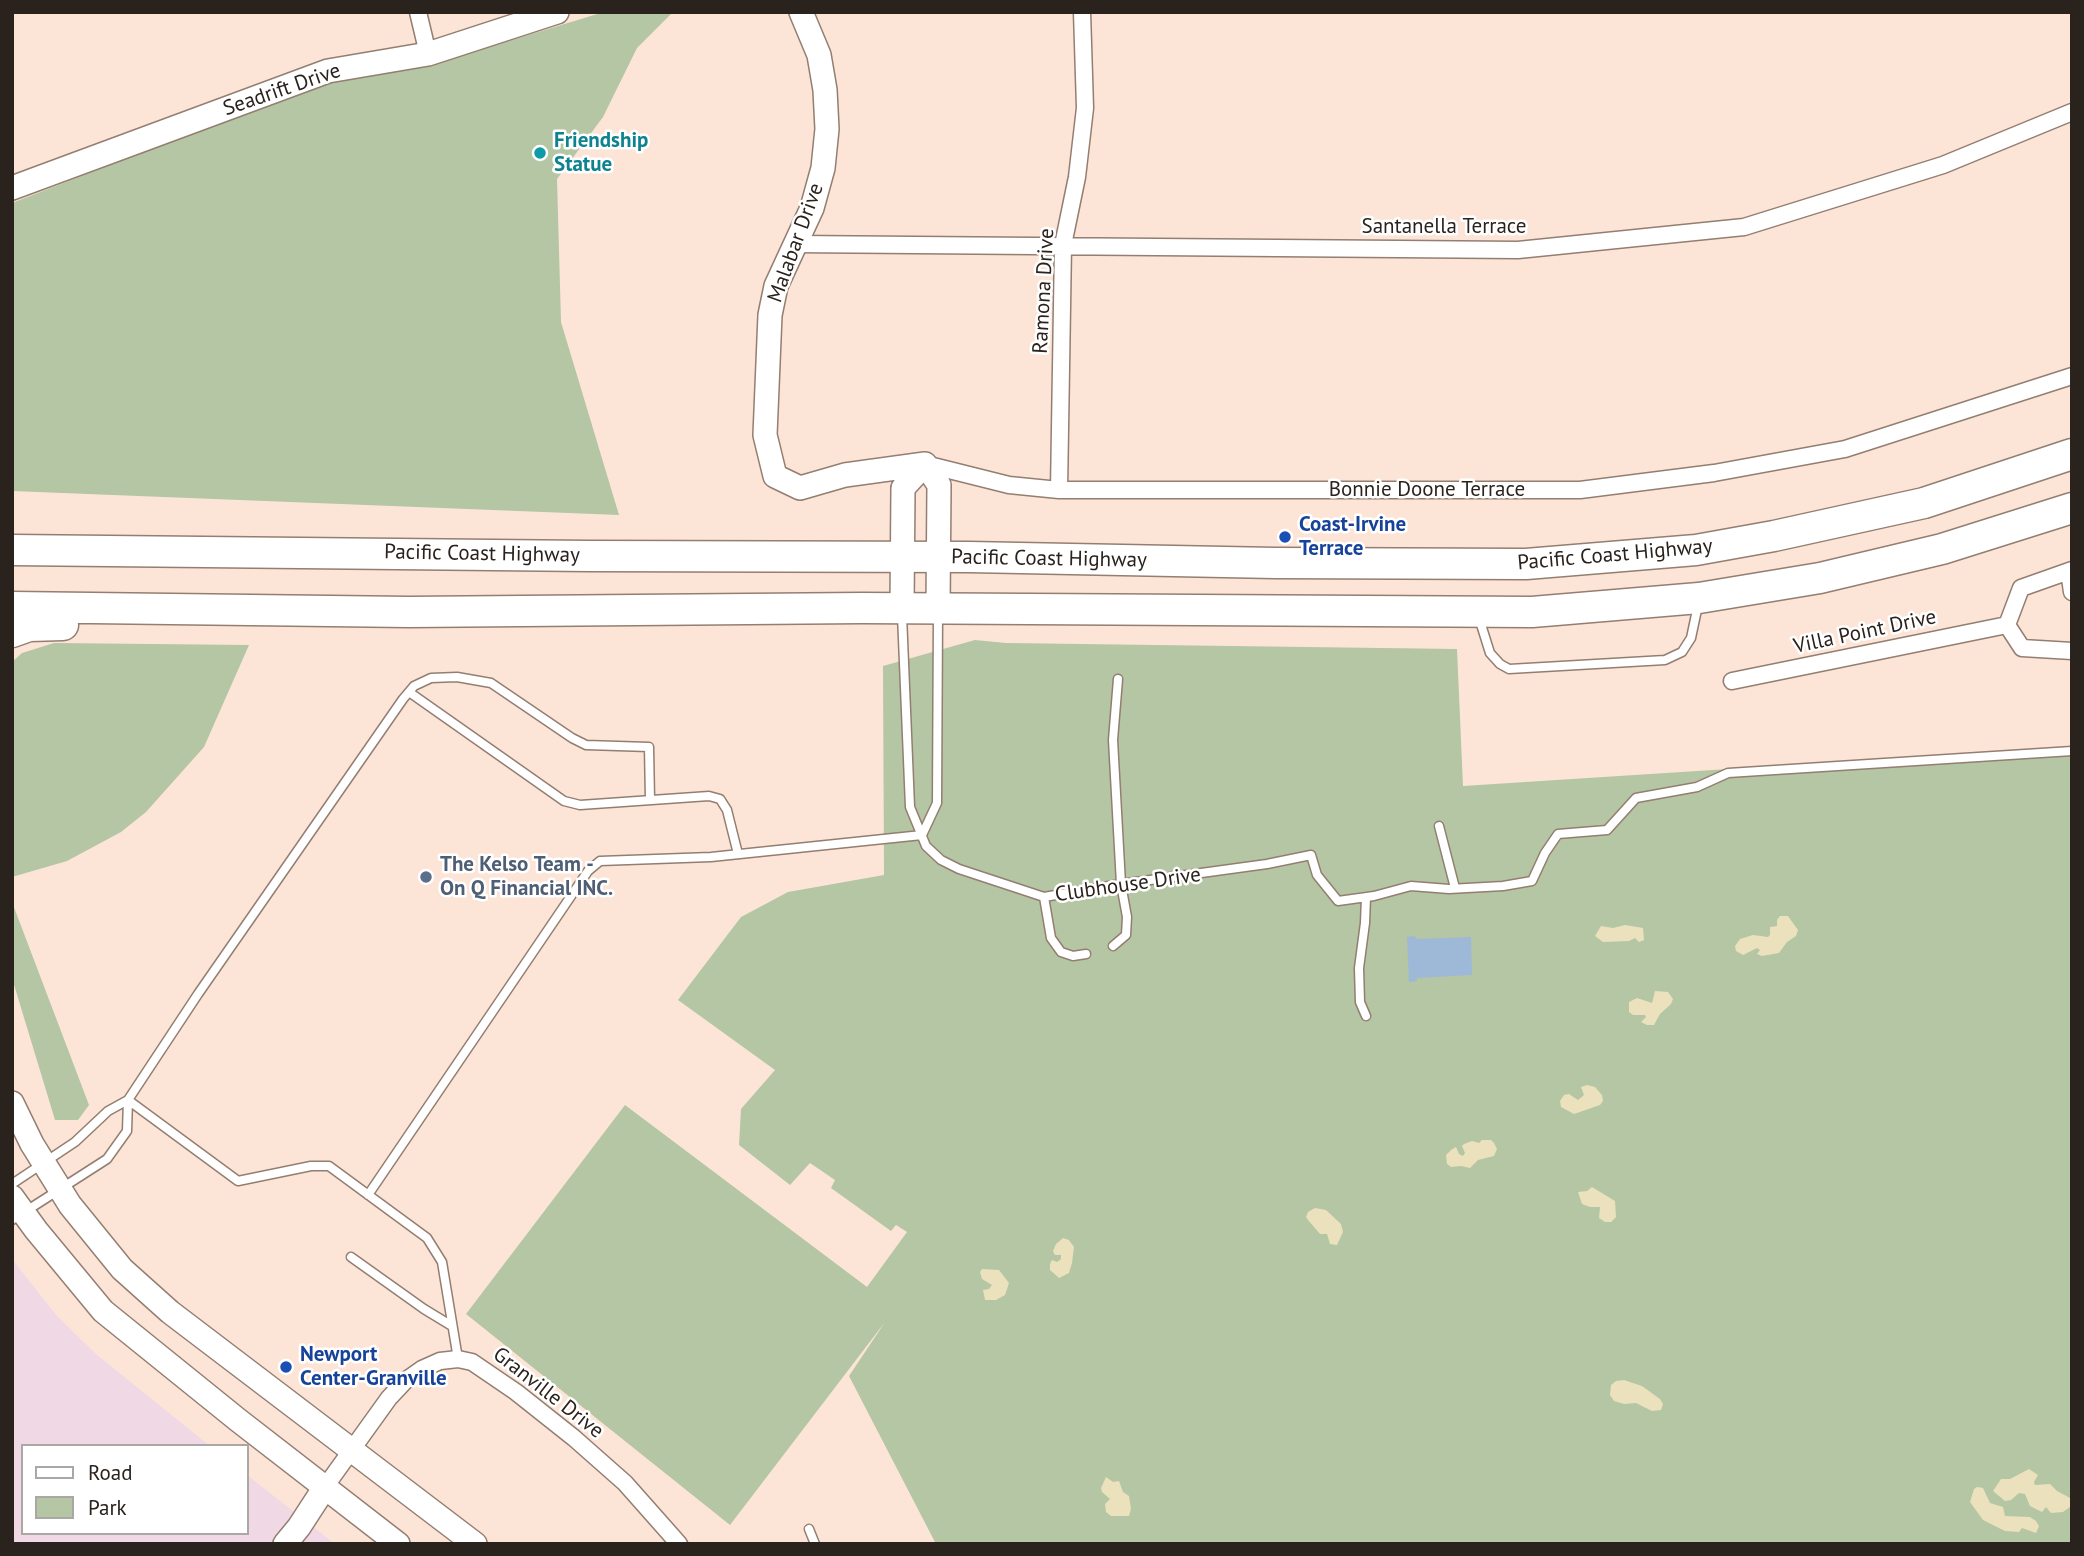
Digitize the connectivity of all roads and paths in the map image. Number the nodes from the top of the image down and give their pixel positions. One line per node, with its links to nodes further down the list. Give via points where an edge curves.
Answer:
1 (418, 12): 5 (street)
2 (558, 12): 5 (street, Seadrift Drive)
3 (801, 12): 8 (street, Malabar Drive, via 818,55 827,129 812,208)
4 (1082, 12): 9 (street, Ramona Drive, via 1085,108)
5 (428, 54): 7 (street, Seadrift Drive, via 328,71)
6 (2072, 111): 9 (street, Santanella Terrace, via 1943,165 1744,226 1518,250)
7 (12, 188)
8 (794, 244): 9 (street, Santanella Terrace); 13 (street, Malabar Drive, via 776,286 770,315 765,435)
9 (1063, 245): 14 (street, Ramona Drive)
10 (2072, 376): 14 (street, Bonnie Doone Terrace, via 1845,449 1714,473 1580,489)
11 (2072, 454): 17 (highway, Pacific Coast Highway, via 1924,503 1846,522 1696,550 1610,559 1526,564 1275,564)
12 (925, 464): 13 (street, Bonnie Doone Terrace, via 845,475 800,488); 14 (street, Bonnie Doone Terrace, via 1009,485); 17 (street, via 939,485); 18 (street, Clubhouse Drive, via 902,488)
13 (775, 476)
14 (1059, 490)
15 (2072, 508): 21 (highway, via 1928,552 1820,578)
16 (12, 550): 18 (highway, Pacific Coast Highway)
17 (938, 556): 18 (highway, Pacific Coast Highway); 25 (street)
18 (901, 558): 24 (street, Clubhouse Drive)
19 (2070, 571): 20 (street); 27 (street, via 2021,588)
20 (2072, 592)
21 (1699, 598): 26 (highway); 26 (lane, via 1691,638 1682,652 1665,660 1509,669 1490,653)
22 (12, 607): 23 (highway)
23 (122, 608): 24 (highway, via 409,612); 28 (highway, via 62,625 29,626)
24 (902, 608): 25 (highway); 36 (lane, Clubhouse Drive, via 910,807)
25 (938, 609): 26 (highway); 36 (lane, via 937,803)
26 (1477, 612)
27 (2007, 625): 29 (street, via 2022,648); 31 (street, Villa Point Drive)
28 (12, 632)
29 (2072, 652)
30 (1118, 679): 38 (lane, via 1113,740)
31 (1732, 681)
32 (409, 692): 34 (lane, via 564,801 580,805); 34 (lane, via 431,678 491,683 586,745 649,747); 45 (lane)
33 (2072, 751): 39 (lane, via 1728,773 1697,787 1636,798 1607,830 1558,834 1532,881)
34 (650, 800): 37 (lane, via 720,799)
35 (1439, 826): 39 (lane)
36 (922, 835): 37 (lane); 40 (lane, Clubhouse Drive, via 941,860)
37 (738, 854): 50 (lane, via 600,861 588,871)
38 (1121, 884): 40 (lane, Clubhouse Drive); 41 (lane, Clubhouse Drive, via 1311,855 1317,875 1338,901); 42 (lane, via 1126,935)
39 (1455, 888): 41 (lane, via 1411,886)
40 (1044, 897): 43 (lane, via 1051,938 1061,952)
41 (1366, 897): 44 (lane, via 1359,968 1360,1002)
42 (1114, 946)
43 (1086, 954)
44 (1366, 1016)
45 (128, 1101): 47 (lane, via 108,1111 75,1142); 49 (lane, via 127,1131 107,1159); 50 (lane, via 237,1181 311,1166 329,1167)
46 (12, 1103): 47 (street)
47 (43, 1163): 48 (lane); 49 (street)
48 (12, 1184)
49 (60, 1191): 51 (lane); 55 (street, via 122,1269 170,1312)
50 (368, 1195): 53 (lane, via 427,1238 442,1262)
51 (16, 1210): 56 (street, via 103,1311)
52 (351, 1257): 53 (lane)
53 (452, 1326): 54 (lane)
54 (458, 1359): 55 (street, Granville Drive, via 422,1369 405,1381); 61 (street, Granville Drive, via 484,1369 575,1438 625,1483)
55 (352, 1450): 56 (street, Granville Drive); 60 (street)
56 (325, 1487): 58 (street); 59 (street)
57 (809, 1529): 62 (lane)
58 (285, 1544)
59 (398, 1544)
60 (475, 1544)
61 (679, 1544)
62 (815, 1544)

